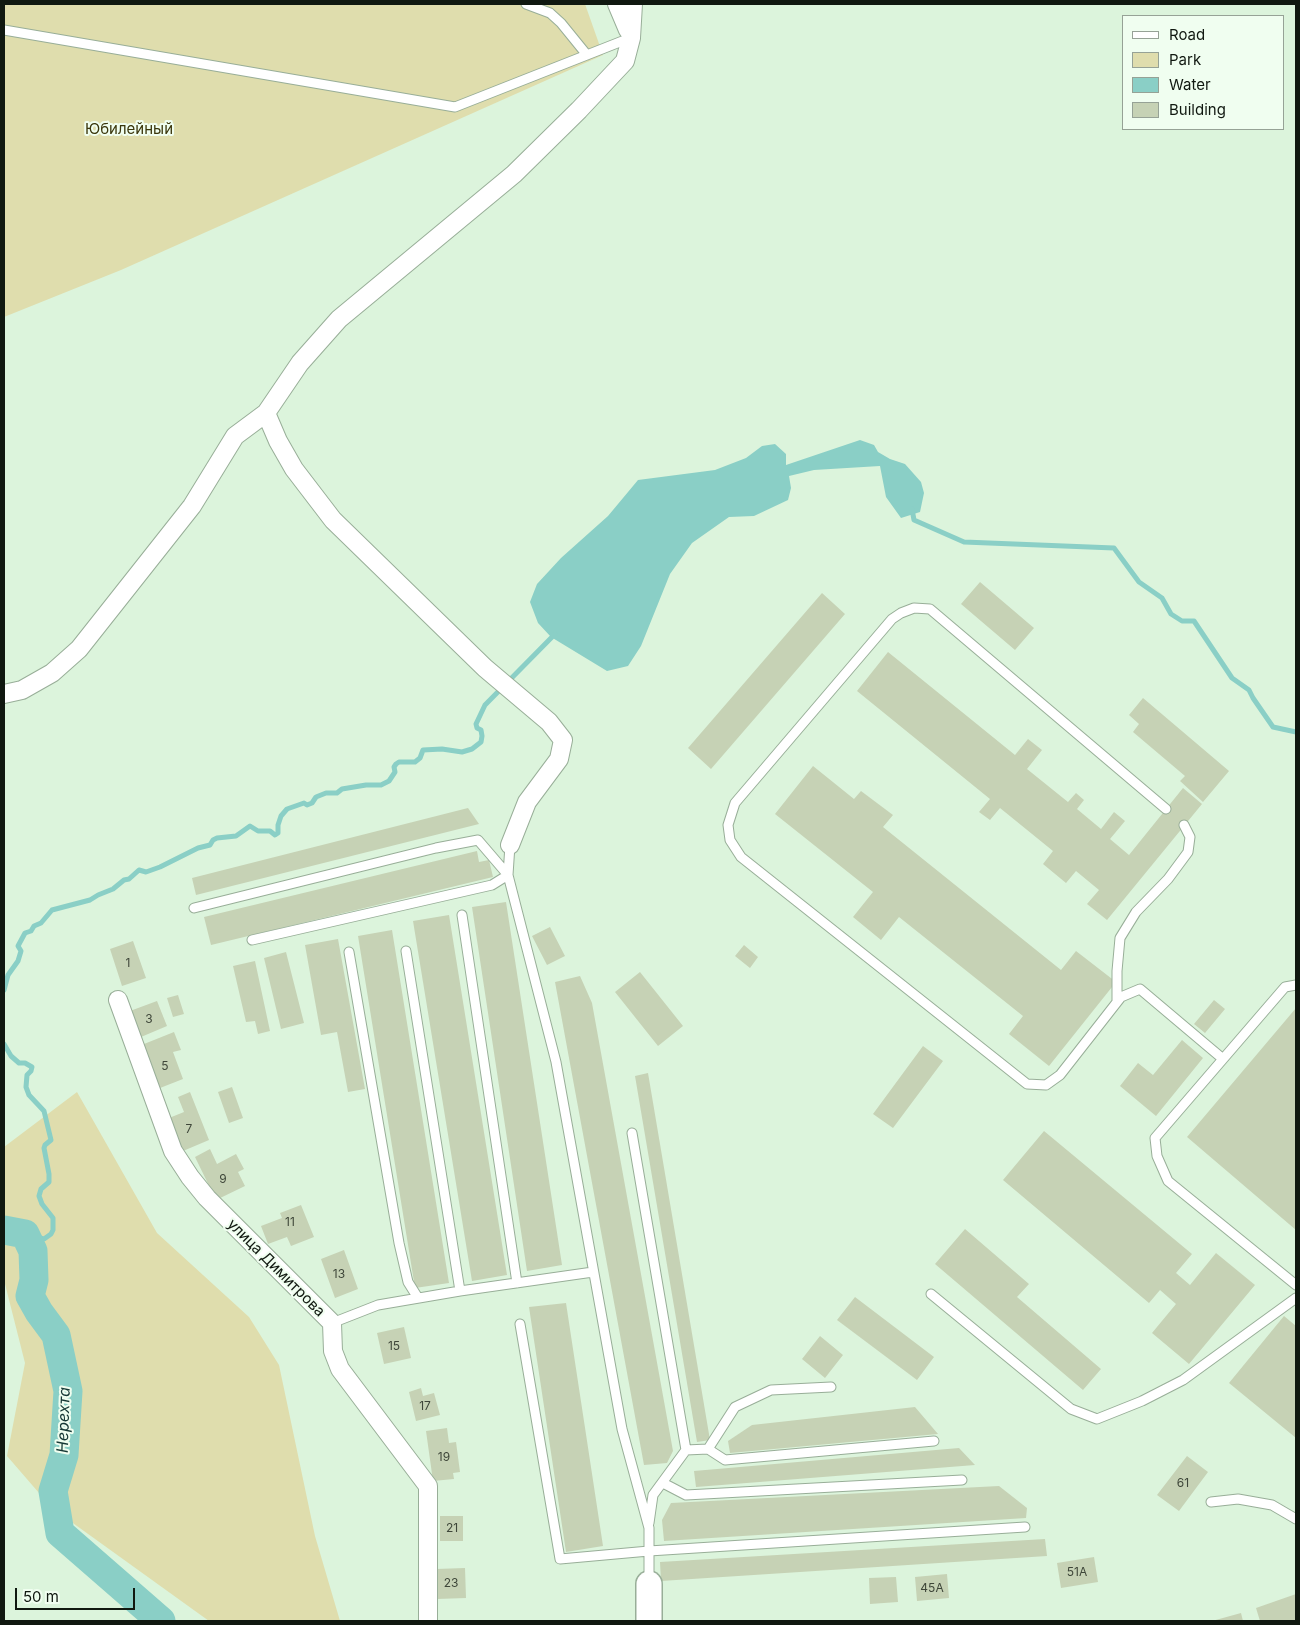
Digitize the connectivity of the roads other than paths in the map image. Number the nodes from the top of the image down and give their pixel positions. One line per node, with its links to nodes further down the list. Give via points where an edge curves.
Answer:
1 (526, 4): 6 (lane, via 550,13)
2 (617, 4): 5 (street)
3 (633, 4): 5 (street)
4 (4, 30): 6 (lane, via 455,107)
5 (630, 38): 6 (lane); 7 (street, via 625,61 579,110 514,174 339,319 300,363)
6 (587, 55)
7 (266, 413): 8 (street, via 235,436 192,506 79,649 52,673 22,690); 11 (street, via 294,468 333,520 485,668 549,722 564,740 559,759 527,802)
8 (4, 694)
9 (1166, 809): 20 (lane, via 930,609 914,608 892,619 735,803 728,825 730,840 741,857 1027,1084 1046,1085 1060,1075)
10 (1184, 825): 20 (lane, via 1190,837 1188,852 1168,879 1136,912 1120,938)
11 (510, 846): 12 (lane)
12 (508, 875): 13 (lane, via 478,840); 15 (lane, via 492,885); 23 (lane, via 556,1062)
13 (194, 908)
14 (462, 915): 24 (lane)
15 (252, 940)
16 (406, 950): 26 (lane)
17 (350, 952): 28 (lane, via 399,1243 408,1282)
18 (1296, 985): 21 (lane, via 1285,987)
19 (118, 1000): 30 (street, улица Димитрова, via 173,1151 190,1177)
20 (1117, 1002): 21 (lane, via 1121,996 1140,989)
21 (1223, 1059): 25 (lane, via 1155,1138 1157,1156 1168,1181)
22 (632, 1133): 35 (lane)
23 (593, 1272): 24 (lane); 41 (lane, via 622,1430)
24 (517, 1283): 26 (lane)
25 (1296, 1285)
26 (460, 1291): 28 (lane)
27 (931, 1294): 29 (lane, via 1071,1409 1096,1419 1142,1402 1183,1380)
28 (418, 1298): 30 (lane, via 378,1305)
29 (1296, 1298)
30 (332, 1324): 44 (street, улица Димитрова, via 333,1351 340,1369 428,1486)
31 (520, 1324): 42 (lane, via 560,1559)
32 (831, 1387): 34 (lane, via 771,1390 735,1407)
33 (934, 1441): 34 (lane, via 725,1460)
34 (708, 1449): 35 (lane)
35 (686, 1450): 37 (lane)
36 (962, 1480): 37 (lane, via 686,1495)
37 (663, 1483): 41 (lane, via 653,1495)
38 (1211, 1502): 39 (lane, via 1238,1499 1272,1504)
39 (1296, 1519)
40 (1025, 1527): 42 (lane)
41 (649, 1528): 42 (lane)
42 (649, 1550): 43 (lane)
43 (649, 1584): 45 (street)
44 (428, 1621)
45 (649, 1621)

